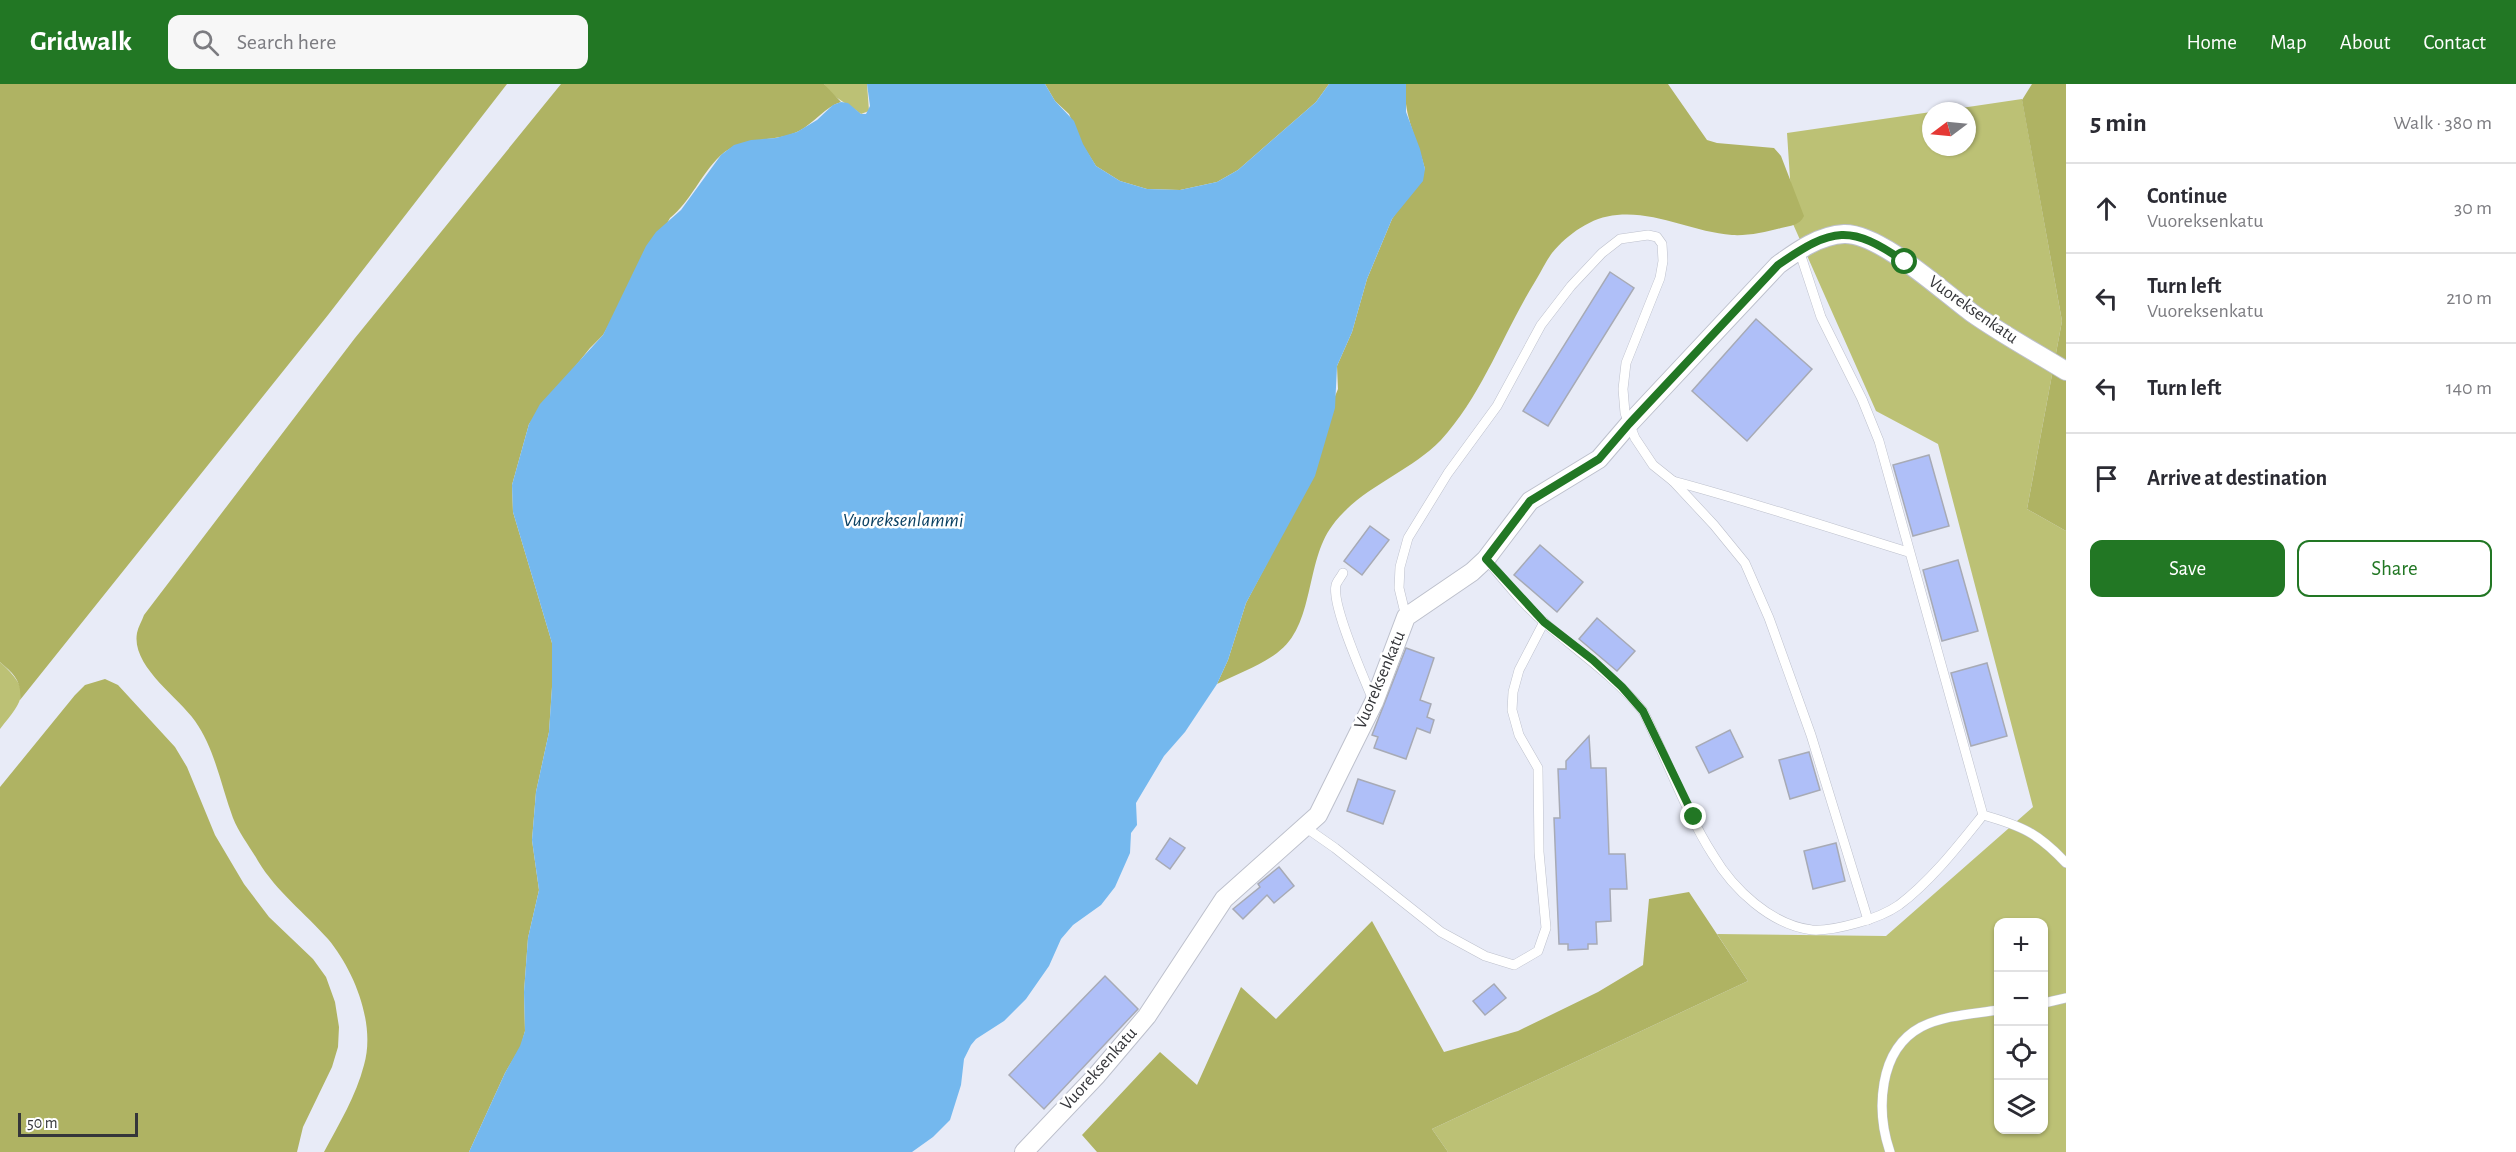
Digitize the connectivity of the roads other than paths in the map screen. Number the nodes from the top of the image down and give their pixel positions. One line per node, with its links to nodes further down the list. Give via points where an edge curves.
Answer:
1 (1799, 250): 2 (street, Vuoreksenkatu, via 1825,237 1846,234 1876,242 1974,314); 3 (street, Vuoreksenkatu, via 1778,265); 5 (lane, via 1821,317 1879,441)
2 (2066, 371)
3 (1629, 424): 4 (lane, via 1653,465); 6 (street, Vuoreksenkatu, via 1599,459 1530,501); 8 (lane, via 1623,402 1626,363 1663,261 1662,244 1657,237 1648,235 1620,239 1602,253 1541,325 1497,406 1448,473 1408,538 1399,588)
4 (1672, 481): 5 (lane); 14 (lane, via 1745,563 1811,735)
5 (1908, 552): 11 (lane)
6 (1486, 559): 8 (street, Vuoreksenkatu); 9 (lane)
7 (1343, 573): 10 (lane, via 1336,584 1340,612)
8 (1406, 617): 10 (street, Vuoreksenkatu)
9 (1544, 622): 12 (lane, via 1519,670 1512,710 1519,735 1538,768 1539,852 1546,928 1538,951 1514,965 1459,944); 14 (lane, via 1600,667 1643,711 1713,855 1729,878 1758,905 1782,921 1813,930)
10 (1374, 702): 12 (street, Vuoreksenkatu, via 1318,815)
11 (1983, 815): 13 (lane, via 2019,825 2047,842); 14 (lane, via 1917,891)
12 (1305, 827): 18 (street, Vuoreksenkatu, via 1224,899 1147,1016)
13 (2066, 863)
14 (1868, 920)
15 (2066, 998): 16 (lane)
16 (2048, 1002)
17 (1994, 1011): 19 (lane, via 1949,1017 1920,1027 1898,1047 1882,1090 1883,1124)
18 (1024, 1152)
19 (1890, 1152)

